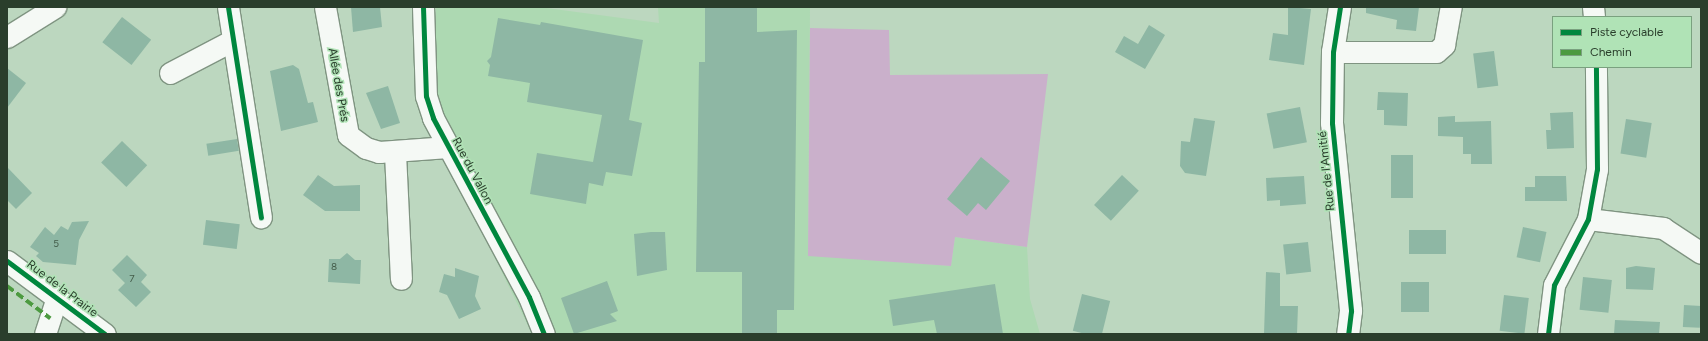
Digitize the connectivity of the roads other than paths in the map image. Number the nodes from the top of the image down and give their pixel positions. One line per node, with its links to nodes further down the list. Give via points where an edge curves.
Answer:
1 (55, 7): 7 (street)
2 (228, 7): 8 (street)
3 (325, 7): 13 (street, Allée des Prés, via 348,134 366,148 379,152)
4 (423, 7): 12 (street, Rue du Vallon, via 426,96 433,118)
5 (1340, 7): 9 (street, Rue de l'Amitié)
6 (1451, 7): 9 (street, via 1444,45 1436,52)
7 (7, 37)
8 (233, 40): 11 (street); 14 (street)
9 (1333, 52): 23 (street, Rue de l'Amitié, via 1332,123 1351,312)
10 (1596, 68): 15 (street, via 1597,169)
11 (170, 73)
12 (448, 147): 13 (street, Allée des Prés); 22 (street, Rue du Vallon, via 529,297)
13 (395, 152): 18 (street)
14 (261, 217)
15 (1588, 219): 16 (street, via 1663,228); 24 (street, via 1554,285)
16 (1701, 253)
17 (7, 261): 19 (street, Rue de la Prairie)
18 (401, 279)
19 (56, 297): 20 (street, Rue de la Prairie); 21 (street, Rue de la Prairie)
20 (45, 334)
21 (105, 334)
22 (544, 334)
23 (1348, 334)
24 (1548, 334)

